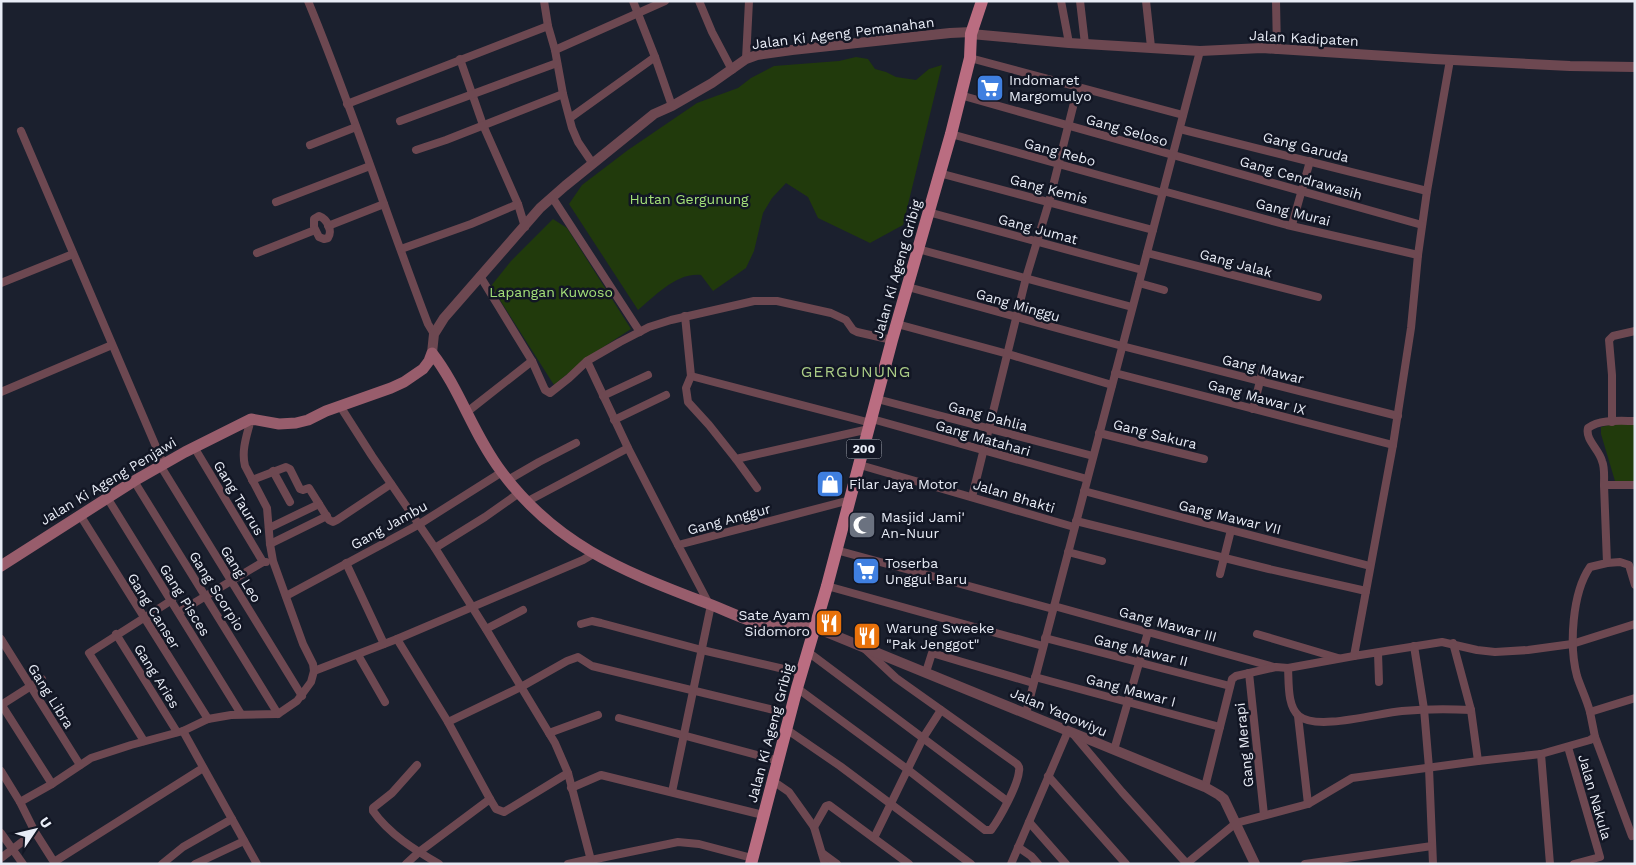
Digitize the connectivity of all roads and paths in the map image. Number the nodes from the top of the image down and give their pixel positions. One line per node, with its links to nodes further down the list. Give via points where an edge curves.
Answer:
1 (308, 1): 33 (street)
2 (544, 1): 13 (street)
3 (634, 1): 12 (street)
4 (665, 1): 12 (street)
5 (699, 1): 28 (street)
6 (750, 1): 24 (street)
7 (982, 1): 14 (main road, Jalan Ki Ageng Gribig / 200)
8 (1061, 1): 15 (street)
9 (1080, 1): 16 (street)
10 (1146, 1): 17 (street)
11 (1276, 1): 19 (street)
12 (638, 14): 18 (street); 21 (street)
13 (548, 26): 18 (street); 23 (street)
14 (970, 33): 15 (street, Jalan Kadipaten); 22 (main road, Jalan Ki Ageng Gribig / 200); 24 (street, Jalan Ki Ageng Pemanahan, via 792,50)
15 (1069, 43): 16 (street, Jalan Kadipaten)
16 (1085, 44): 17 (street, Jalan Kadipaten)
17 (1151, 47): 20 (street, Jalan Kadipaten)
18 (555, 50): 26 (street)
19 (1276, 50): 20 (street, Jalan Kadipaten); 25 (street, Jalan Kadipaten)
20 (1200, 51): 35 (street)
21 (656, 57): 34 (street); 36 (street)
22 (970, 58): 29 (street); 32 (main road, Jalan Ki Ageng Gribig / 200)
23 (460, 59): 30 (street); 33 (street)
24 (746, 59): 28 (street, Jalan Ki Ageng Pemanahan)
25 (1450, 60): 27 (street, Jalan Kadipaten); 53 (street)
26 (557, 63): 30 (street); 31 (street)
27 (1635, 67)
28 (732, 70): 34 (street, Jalan Ki Ageng Pemanahan)
29 (1078, 87): 35 (street); 39 (street)
30 (472, 93): 37 (street); 38 (street)
31 (563, 94): 36 (street); 38 (street)
32 (960, 95): 39 (street, Gang Seloso); 43 (main road, Jalan Ki Ageng Gribig / 200)
33 (347, 104): 40 (street)
34 (672, 106): 48 (street, Jalan Ki Ageng Pemanahan, via 654,114)
35 (1183, 115): 41 (street)
36 (570, 118): 48 (street, via 578,142)
37 (400, 121)
38 (483, 125): 45 (street); 59 (street)
39 (1069, 126): 46 (street, Gang Seloso); 49 (street)
40 (356, 127): 44 (street); 50 (street)
41 (1180, 129): 46 (street); 47 (street, Gang Garuda)
42 (21, 131): 72 (street, Gang Leo)
43 (950, 134): 49 (street, Gang Rebo); 51 (main road, Jalan Ki Ageng Gribig / 200)
44 (310, 145)
45 (416, 150)
46 (1173, 155): 52 (street, Gang Cendrawasih); 54 (street)
47 (1310, 161): 52 (street); 53 (street, Gang Garuda)
48 (593, 164): 55 (street, Jalan Ki Ageng Pemanahan)
49 (1058, 164): 54 (street, Gang Rebo); 57 (street)
50 (370, 166): 56 (street); 58 (street)
51 (940, 173): 57 (street, Gang Kemis); 60 (main road, Jalan Ki Ageng Gribig / 200)
52 (1301, 191): 61 (street, Gang Cendrawasih); 63 (street)
53 (1427, 191): 61 (street)
54 (1163, 192): 63 (street, Gang Murai); 66 (street)
55 (552, 197): 64 (street, Jalan Ki Ageng Pemanahan); 87 (street)
56 (276, 202)
57 (1049, 202): 66 (street, Gang Kemis); 67 (street)
58 (384, 204): 62 (street); 68 (street)
59 (518, 204): 64 (street); 68 (street)
60 (928, 212): 67 (street, Gang Jumat); 69 (main road, Jalan Ki Ageng Gribig / 200)
61 (1422, 225): 73 (street)
62 (328, 226): 65 (street, via 330,235 324,239); 65 (street, via 323,218 316,217 313,222)
63 (1292, 226): 73 (street, Gang Murai)
64 (525, 227): 75 (street, Jalan Ki Ageng Pemanahan)
65 (315, 230): 70 (street)
66 (1153, 230): 71 (street)
67 (1038, 242): 74 (street, Gang Jumat); 76 (street)
68 (401, 249): 88 (street)
69 (918, 249): 76 (street); 79 (main road, Jalan Ki Ageng Gribig / 200)
70 (256, 253)
71 (1147, 253): 74 (street); 81 (street, Gang Jalak)
72 (73, 254): 77 (street); 90 (street, Gang Leo)
73 (1418, 256): 109 (street)
74 (1142, 270): 78 (street)
75 (480, 276): 88 (street, Jalan Ki Ageng Pemanahan); 94 (street)
76 (1026, 278): 82 (street); 84 (street)
77 (1, 283)
78 (1139, 283): 80 (street); 82 (street)
79 (908, 287): 84 (street, Gang Minggu); 85 (main road, Jalan Ki Ageng Gribig / 200)
80 (1164, 290)
81 (1318, 298)
82 (1132, 307): 91 (street)
83 (685, 316): 87 (street); 89 (street, via 754,301 777,301 831,313 846,320 857,332); 99 (street)
84 (1018, 318): 91 (street, Gang Minggu); 93 (street)
85 (897, 324): 89 (main road, Jalan Ki Ageng Gribig / 200); 93 (street)
86 (1635, 331): 113 (street, via 1609,340)
87 (640, 332): 95 (street)
88 (434, 334): 92 (street, Jalan Ki Ageng Pemanahan)
89 (892, 340): 105 (main road, Jalan Ki Ageng Gribig / 200)
90 (112, 345): 102 (street); 125 (street, Gang Leo)
91 (1122, 346): 97 (street); 100 (street, Gang Mawar)
92 (432, 354): 106 (main road, via 424,369 404,382); 108 (main road, via 444,369)
93 (1008, 354): 101 (street); 115 (street)
94 (532, 361): 95 (street, via 545,390 550,393); 108 (street)
95 (587, 362): 104 (street)
96 (1263, 370): 100 (street)
97 (1115, 373): 101 (street); 107 (street, Gang Mawar IX)
98 (648, 375): 104 (street)
99 (691, 376): 114 (street, Gang Matahari); 123 (street, via 686,388 688,402)
100 (1260, 381): 107 (street); 109 (street, Gang Mawar)
101 (1112, 385): 116 (street)
102 (1, 392)
103 (666, 395): 111 (street)
104 (604, 396): 111 (street)
105 (877, 399): 114 (main road, Jalan Ki Ageng Gribig / 200); 115 (street, Gang Dahlia)
106 (340, 406): 110 (main road, via 296,423); 132 (street)
107 (1253, 408): 118 (street, Gang Mawar IX)
108 (467, 412): 128 (main road, via 489,454)
109 (1398, 416): 118 (street)
110 (251, 420): 119 (main road, Jalan Ki Ageng Penjawi); 130 (street, via 243,459)
111 (614, 420): 120 (street)
112 (1635, 421): 113 (street)
113 (1612, 422): 133 (street, via 1594,424 1587,431 1602,460)
114 (871, 424): 121 (street, Gang Matahari); 123 (street); 126 (main road, Jalan Ki Ageng Gribig / 200)
115 (989, 429): 121 (street); 122 (street, Gang Dahlia)
116 (1099, 434): 122 (street); 124 (street, Gang Sakura)
117 (576, 443): 128 (street, Gang Jambu)
118 (1393, 445): 164 (street)
119 (194, 447): 125 (main road, Jalan Ki Ageng Penjawi); 159 (street, Gang Taurus)
120 (628, 448): 137 (street); 150 (street)
121 (983, 451): 129 (street, Gang Matahari); 138 (street)
122 (1093, 456): 129 (street)
123 (736, 459): 135 (street)
124 (1204, 459)
125 (161, 464): 131 (main road, Jalan Ki Ageng Penjawi); 166 (street, Gang Leo)
126 (860, 465): 138 (street, Jalan Bhakti); 140 (main road, Jalan Ki Ageng Gribig / 200)
127 (273, 471): 130 (street); 141 (street); 142 (street, via 290,469 300,489 309,488)
128 (505, 476): 137 (main road); 145 (street, Gang Jambu)
129 (1087, 479): 136 (street)
130 (252, 480): 147 (street, via 267,508)
131 (134, 481): 139 (main road, Jalan Ki Ageng Penjawi); 170 (street, Gang Scorpio)
132 (391, 484): 144 (street, via 333,522); 145 (street)
133 (1604, 485): 134 (street); 161 (street)
134 (1635, 485)
135 (757, 488)
136 (1084, 491): 146 (street); 148 (street, Gang Mawar VII)
137 (524, 497): 151 (street); 154 (main road, via 562,534)
138 (972, 497): 146 (street, Jalan Bhakti)
139 (108, 499): 143 (main road, Jalan Ki Ageng Penjawi); 172 (street, Gang Pisces)
140 (850, 500): 150 (street, Gang Anggur); 152 (main road, Jalan Ki Ageng Gribig / 200)
141 (290, 502)
142 (319, 504): 144 (street); 147 (street)
143 (80, 515): 163 (main road, Jalan Ki Ageng Penjawi); 178 (street, Gang Canser)
144 (327, 516): 149 (street)
145 (418, 524): 151 (street); 160 (street, Gang Jambu)
146 (1075, 524): 153 (street); 155 (street, Jalan Bhakti)
147 (269, 528): 149 (street)
148 (1231, 530): 155 (street); 164 (street, Gang Mawar VII)
149 (270, 544): 156 (street)
150 (678, 545): 173 (street, Gang Anggur)
151 (435, 548): 175 (street)
152 (836, 550): 168 (main road, Jalan Ki Ageng Gribig / 200); 174 (street, Gang Mawar III)
153 (1068, 552): 157 (street); 174 (street)
154 (593, 554): 173 (main road, via 644,579); 175 (street)
155 (1224, 558): 165 (street); 169 (street, Jalan Bhakti)
156 (273, 561): 159 (street); 171 (street)
157 (1102, 561)
158 (1635, 561): 162 (street)
159 (263, 562): 166 (street)
160 (346, 563): 171 (street, Gang Jambu); 189 (street)
161 (1607, 563): 162 (street); 191 (street, via 1592,565 1588,569 1577,600)
162 (1626, 563): 167 (street, via 1631,568)
163 (1, 566)
164 (1370, 566): 169 (street)
165 (1220, 574)
166 (231, 582): 170 (street); 215 (street, Gang Leo)
167 (1635, 585)
168 (827, 586): 181 (main road, Jalan Ki Ageng Gribig / 200); 188 (street, Gang Mawar II)
169 (1366, 591): 198 (street)
170 (205, 596): 177 (street); 226 (street, Gang Scorpio)
171 (286, 596): 203 (street)
172 (172, 600): 177 (street, Gang Pisces); 178 (street)
173 (710, 604): 181 (main road, via 766,626); 194 (street)
174 (1053, 607): 183 (street, Gang Mawar III); 188 (street)
175 (472, 608): 182 (street); 187 (street)
176 (524, 610): 182 (street)
177 (179, 612): 225 (street, Gang Pisces)
178 (144, 617): 184 (street); 231 (street, Gang Canser)
179 (581, 624): 194 (street, via 601,623)
180 (1635, 624): 191 (street)
181 (814, 627): 192 (street, Jalan Yaqowiyu); 195 (main road, Jalan Ki Ageng Gribig / 200)
182 (486, 629): 212 (street)
183 (1148, 632): 200 (street); 201 (street, Gang Mawar III)
184 (116, 634): 235 (street, Gang Aries); 241 (street, via 91,650 90,654)
185 (1257, 634): 199 (street)
186 (1, 639): 210 (street, Gang Libra)
187 (397, 639): 189 (street); 232 (street)
188 (1044, 642): 200 (street, Gang Mawar II); 208 (street)
189 (384, 644): 197 (street)
190 (1453, 644): 191 (street, via 1502,652); 193 (street, via 1442,642); 222 (street)
191 (1572, 644): 223 (street, via 1576,674)
192 (862, 646): 204 (street, Jalan Yaqowiyu); 221 (street, via 891,674)
193 (1414, 646): 196 (street); 220 (street)
194 (702, 650): 205 (street); 214 (street)
195 (808, 652): 205 (main road, Jalan Ki Ageng Gribig / 200); 240 (street)
196 (1378, 653): 198 (street); 209 (street)
197 (358, 655): 203 (street); 217 (street)
198 (1354, 656): 199 (street)
199 (1340, 659): 202 (street)
200 (1139, 663): 211 (street, Gang Mawar II); 218 (street)
201 (1276, 667): 202 (street); 206 (street)
202 (1288, 668): 229 (street, via 1291,703)
203 (314, 671): 215 (street)
204 (926, 672): 208 (street, Gang Mawar I, via 932,653); 224 (street, Jalan Yaqowiyu)
205 (801, 673): 213 (main road, Jalan Ki Ageng Gribig / 200)
206 (1249, 673): 211 (street, via 1236,676); 266 (street, Gang Merapi)
207 (42, 679): 210 (street)
208 (1034, 680): 218 (street, Gang Mawar I); 224 (street)
209 (1379, 682)
210 (30, 686): 219 (street); 247 (street, Gang Libra)
211 (1230, 686): 233 (street)
212 (521, 687): 214 (street, via 578,657 592,666); 232 (street); 237 (street)
213 (797, 688): 227 (main road, Jalan Ki Ageng Gribig / 200); 251 (street)
214 (693, 690): 227 (street); 238 (street)
215 (302, 696): 226 (street)
216 (1635, 698): 223 (street)
217 (385, 702)
218 (1128, 702): 233 (street, Gang Mawar I); 243 (street)
219 (1, 704): 256 (street)
220 (1424, 709): 222 (street); 229 (street, via 1326,722); 250 (street)
221 (941, 710): 240 (street); 261 (street, via 1017,764 1020,771)
222 (1471, 710): 246 (street)
223 (1590, 712): 239 (street)
224 (1026, 713): 236 (street, Jalan Yaqowiyu)
225 (241, 714): 226 (street); 231 (street)
226 (278, 714)
227 (790, 714): 234 (main road, Jalan Ki Ageng Gribig / 200)
228 (598, 715): 237 (street)
229 (1298, 716): 264 (street)
230 (619, 718): 238 (street)
231 (208, 719): 235 (street)
232 (448, 722): 260 (street)
233 (1220, 727): 257 (street)
234 (786, 729): 245 (main road, Jalan Ki Ageng Gribig / 200); 263 (street)
235 (180, 731): 241 (street); 249 (street, Gang Aries)
236 (1070, 732): 243 (street, Jalan Yaqowiyu); 254 (street); 301 (street)
237 (549, 733): 253 (street)
238 (684, 735): 245 (street); 259 (street)
239 (1595, 737): 242 (street); 273 (street, via 1632,836)
240 (922, 738): 251 (street); 261 (street)
241 (144, 741): 247 (street, via 91,758)
242 (1568, 748): 244 (street); 282 (street, Jalan Nakula)
243 (1114, 750): 257 (street, Jalan Yaqowiyu)
244 (1541, 754): 246 (street); 305 (street)
245 (779, 761): 255 (main road, Jalan Ki Ageng Gribig / 200)
246 (1478, 761): 250 (street)
247 (80, 765): 256 (street)
248 (417, 765): 279 (street, via 373,811 387,828)
249 (203, 768): 267 (street, Gang Aries); 285 (street)
250 (1429, 768): 264 (street, via 1352,778); 276 (street)
251 (907, 769): 261 (street, via 988,831 993,828); 263 (street)
252 (1, 771): 262 (street)
253 (568, 773): 258 (street); 260 (street, via 504,812 496,809)
254 (1048, 776): 268 (street); 300 (street)
255 (773, 781): 265 (main road, Jalan Ki Ageng Gribig / 200); 270 (street, via 789,792)
256 (52, 784): 262 (street)
257 (1205, 787): 269 (street, Jalan Yaqowiyu, via 1224,799)
258 (571, 788): 259 (street, via 601,775); 283 (street)
259 (672, 792): 265 (street)
260 (490, 799): 279 (street)
261 (1007, 801)
262 (20, 802): 271 (street)
263 (890, 804): 274 (street); 296 (street)
264 (1308, 804): 266 (street)
265 (763, 815): 284 (main road, Jalan Ki Ageng Gribig / 200)
266 (1264, 815): 269 (street)
267 (232, 819): 275 (street, Gang Aries); 287 (street, via 183,847)
268 (1029, 822): 277 (street); 299 (street)
269 (1236, 823): 301 (street); 302 (street, Jalan Yaqowiyu)
270 (814, 827): 274 (street, via 829,804); 280 (street)
271 (36, 832): 278 (street); 285 (street)
272 (1, 833): 278 (street)
273 (1635, 834)
274 (874, 838): 295 (street)
275 (244, 841): 288 (street); 289 (street, Gang Aries)
276 (1432, 846): 303 (street); 304 (street)
277 (1018, 847): 297 (street); 298 (street)
278 (12, 849): 281 (street); 286 (street)
279 (419, 852): 290 (street); 291 (street)
280 (822, 854): 293 (street); 294 (street)
281 (1, 858)
282 (1602, 860): 306 (street, Jalan Nakula)
283 (591, 861): 284 (street, via 678,842 699,844); 292 (street)
284 (751, 861)
285 (55, 863)
286 (23, 864)
287 (162, 864)
288 (195, 864)
289 (257, 864)
290 (406, 864)
291 (439, 864)
292 (568, 864)
293 (825, 864)
294 (837, 864)
295 (909, 864)
296 (971, 864)
297 (1011, 864)
298 (1038, 864)
299 (1066, 864)
300 (1126, 864)
301 (1186, 864)
302 (1255, 864)
303 (1305, 864)
304 (1433, 864)
305 (1550, 864)
306 (1574, 864)

